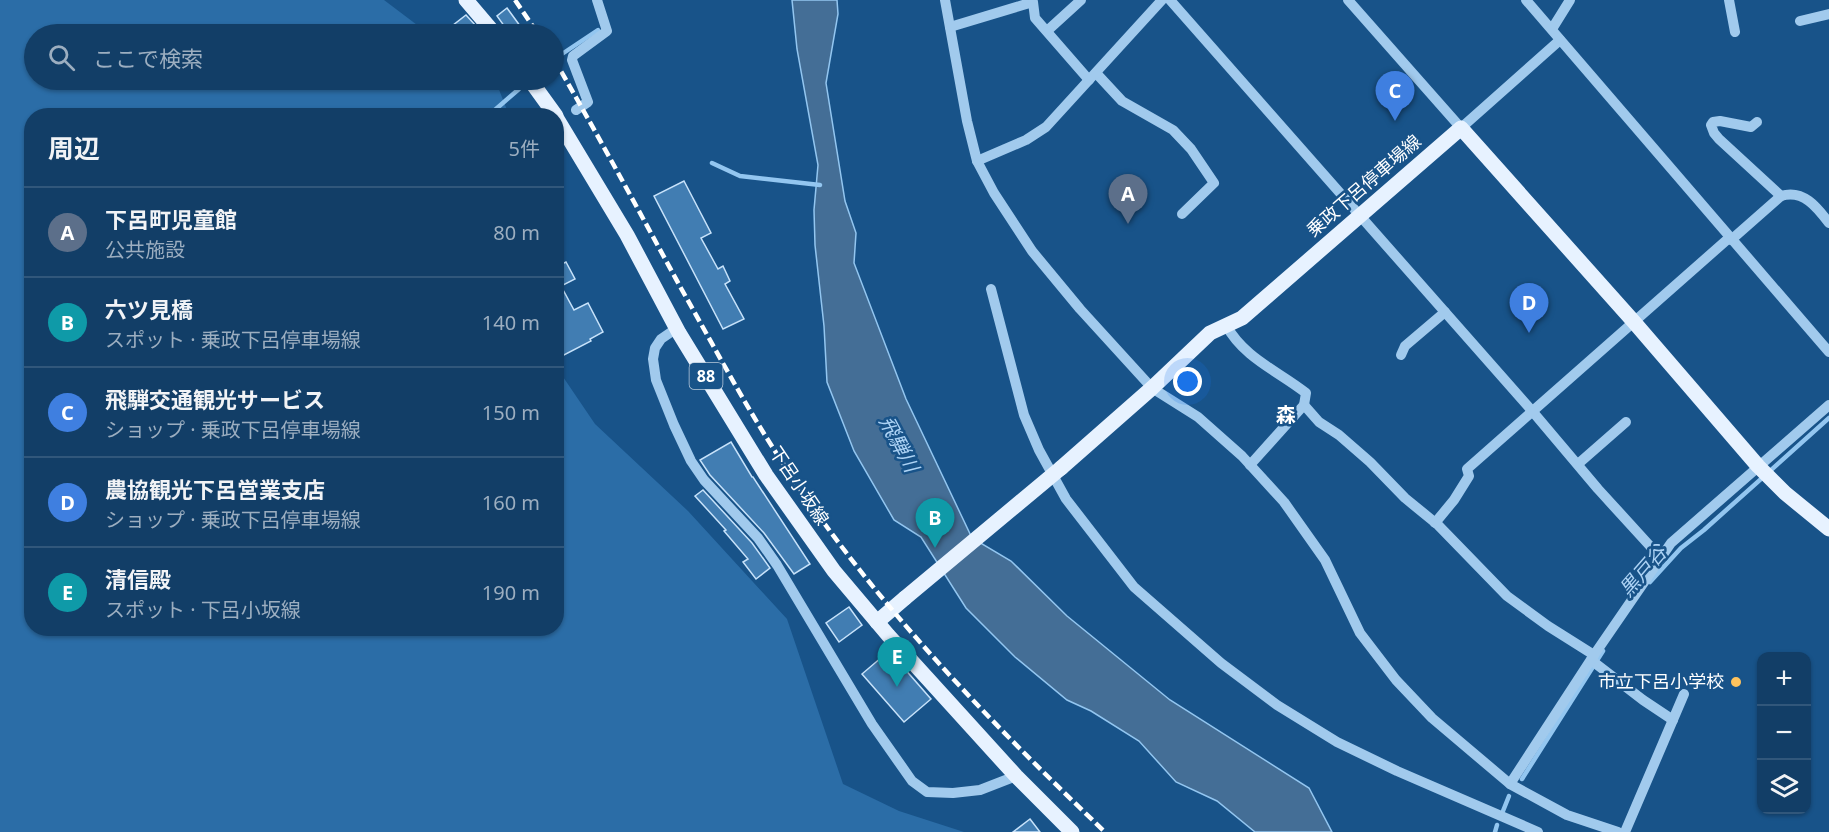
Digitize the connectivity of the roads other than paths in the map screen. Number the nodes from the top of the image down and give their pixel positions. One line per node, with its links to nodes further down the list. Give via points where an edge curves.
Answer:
1 (466, 0): 13 (main road)
2 (597, 0): 22 (street, via 607,32 573,56 588,102)
3 (945, 0): 14 (street)
4 (1081, 0): 16 (street)
5 (1162, 0): 19 (street)
6 (1170, 0): 29 (street)
7 (1348, 0): 24 (street)
8 (1526, 0): 15 (street)
9 (1570, 0): 15 (street)
10 (1729, 0): 17 (street)
11 (1829, 14): 12 (street)
12 (1800, 21)
13 (486, 24)
14 (950, 27): 16 (street, via 1033,2 1035,18); 26 (street)
15 (1552, 29): 18 (street)
16 (1047, 31): 19 (street)
17 (1735, 32)
18 (1560, 40): 24 (street); 31 (street)
19 (1092, 76): 26 (street, via 1046,127); 28 (street, via 1122,101 1173,130 1214,183)
20 (537, 90): 21 (main road, 下呂小坂線 / 88)
21 (550, 108)
22 (576, 110)
23 (1757, 122): 27 (street, via 1751,127 1720,121 1711,125 1719,139)
24 (1461, 128): 29 (main road, 乗政下呂停車場線); 34 (main road)
25 (564, 129): 36 (main road, 下呂小坂線 / 88, via 627,235)
26 (977, 161): 39 (street, via 993,193 1032,251)
27 (1781, 196): 30 (street, via 1790,193 1811,201); 31 (street)
28 (1182, 214)
29 (1360, 215): 33 (street); 35 (main road, 乗政下呂停車場線, via 1242,318)
30 (1829, 223)
31 (1730, 239): 34 (street); 37 (street)
32 (991, 289): 57 (street, via 1024,415 1039,450 1066,499 1134,587 1221,663 1277,705 1337,742)
33 (1445, 312): 38 (street, via 1405,346); 42 (street)
34 (1634, 322): 42 (street); 46 (main road)
35 (1226, 325): 39 (main road, 乗政下呂停車場線, via 1210,333); 40 (street, via 1232,337 1254,358 1306,393)
36 (676, 328): 50 (main road, 下呂小坂線 / 88, via 766,475 834,571); 54 (street, via 661,339 653,359 659,387 691,461 777,565 872,724 912,781 927,792 953,793 980,790)
37 (1829, 352)
38 (1401, 355)
39 (1152, 388): 45 (street, via 1198,417); 50 (main road, 乗政下呂停車場線, bridge)
40 (1304, 405): 45 (street); 47 (street)
41 (1829, 405): 46 (street)
42 (1533, 412): 44 (street); 47 (street, via 1467,469 1469,476)
43 (1626, 422): 44 (street)
44 (1578, 464): 49 (street)
45 (1250, 465): 55 (street, via 1284,502 1325,560 1360,633 1396,680 1432,718)
46 (1758, 466): 48 (main road); 49 (street)
47 (1436, 523): 51 (street, via 1507,596)
48 (1829, 529)
49 (1660, 557): 51 (street)
50 (877, 622): 54 (main road, 下呂小坂線 / 88)
51 (1595, 660): 53 (street); 55 (street)
52 (1684, 693): 53 (street)
53 (1673, 720): 59 (street)
54 (1016, 776): 56 (main road, 下呂小坂線 / 88)
55 (1510, 784): 58 (street, via 1567,815)
56 (1072, 832)
57 (1538, 832)
58 (1618, 832)
59 (1625, 832)

